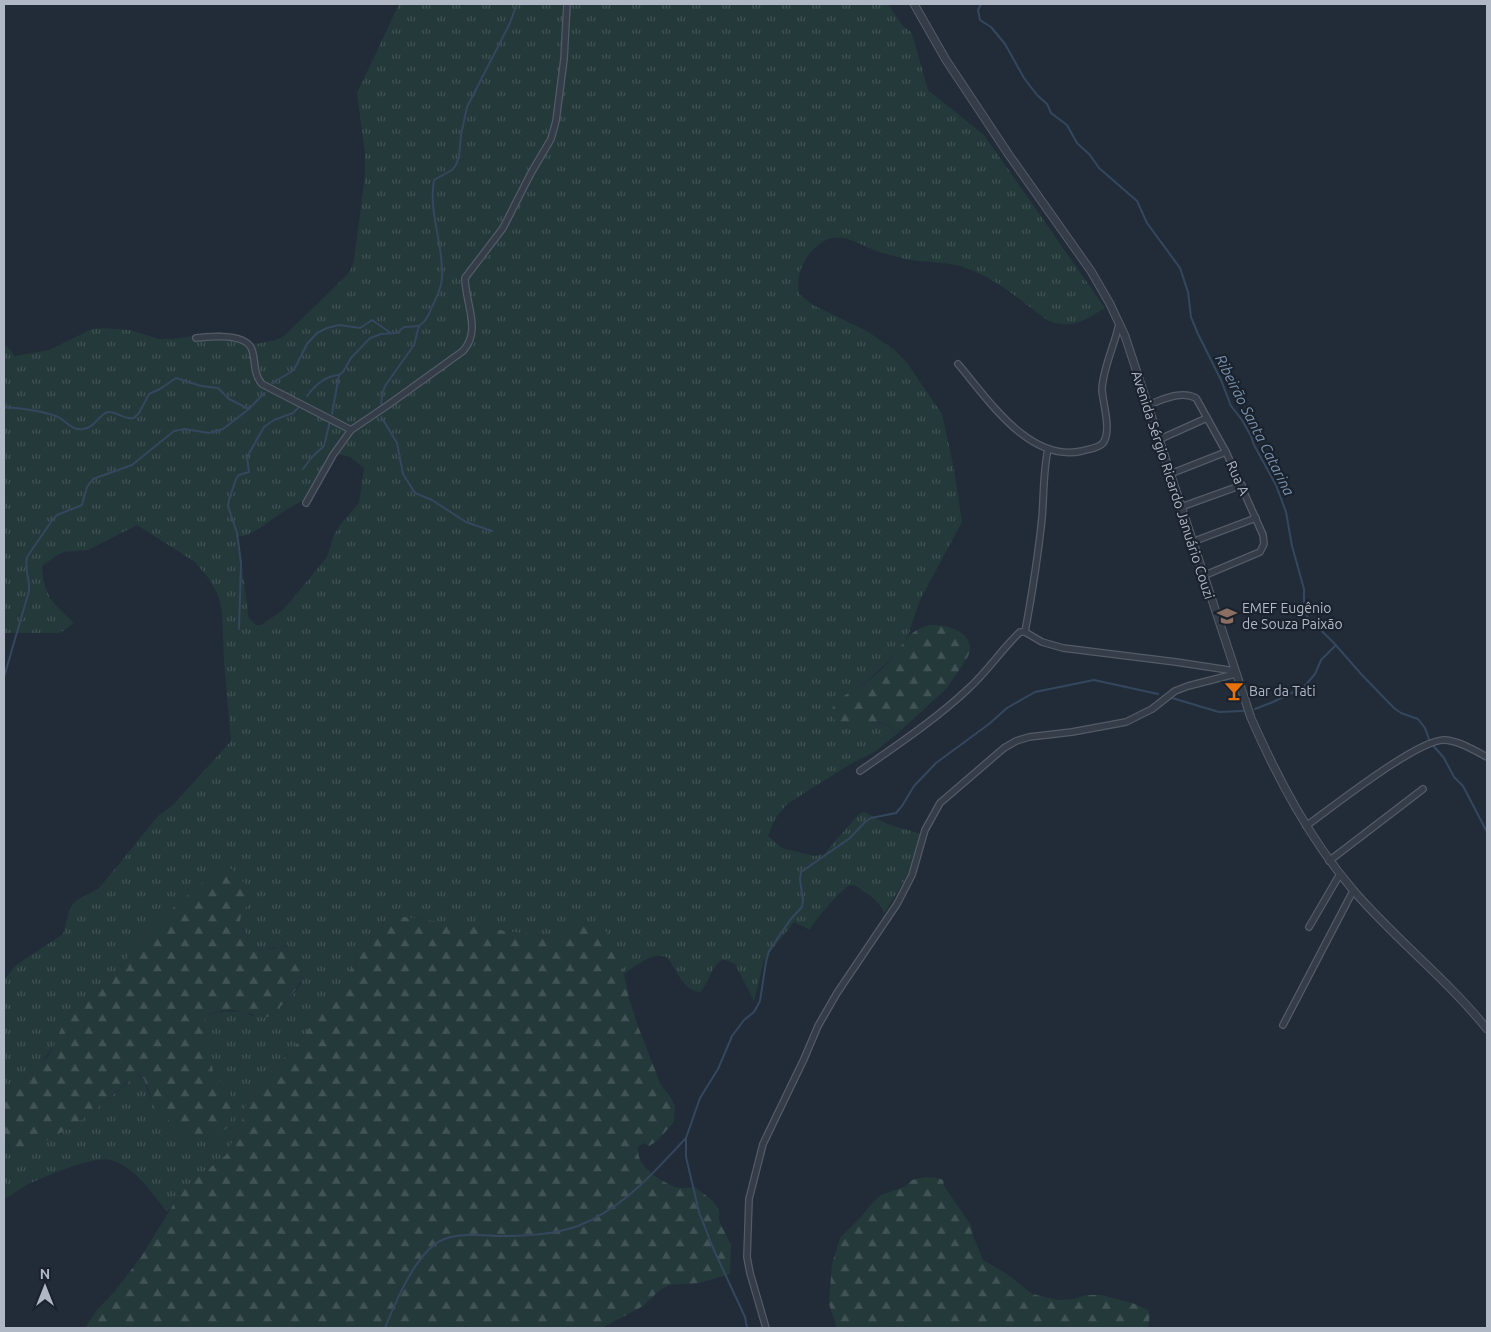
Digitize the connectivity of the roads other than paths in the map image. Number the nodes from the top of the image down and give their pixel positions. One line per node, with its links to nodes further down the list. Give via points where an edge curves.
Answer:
1 (568, 4): 8 (street, via 564,59 551,139 503,228 465,278 473,334 470,343)
2 (914, 4): 3 (street, Avenida Sérgio Ricardo Januário Couzi, via 967,92 1092,271)
3 (1119, 324): 6 (street, Avenida Sérgio Ricardo Januário Couzi); 10 (street, via 1102,385 1107,425 1103,443 1077,452)
4 (196, 338): 8 (street, via 224,336 248,344 262,384)
5 (958, 364): 10 (street, via 1020,433)
6 (1147, 405): 7 (street, Rua A, via 1184,394 1196,398); 9 (street, Avenida Sérgio Ricardo Januário Couzi)
7 (1208, 418): 9 (street); 11 (street, Rua A)
8 (350, 430): 14 (street)
9 (1158, 440): 12 (street, Avenida Sérgio Ricardo Januário Couzi)
10 (1048, 449): 19 (street, via 1038,557)
11 (1226, 452): 12 (street); 13 (street, Rua A)
12 (1170, 474): 15 (street, Avenida Sérgio Ricardo Januário Couzi)
13 (1242, 485): 15 (street); 16 (street, Rua A)
14 (306, 503)
15 (1181, 507): 17 (street, Avenida Sérgio Ricardo Januário Couzi)
16 (1256, 518): 17 (street); 18 (street, Rua A, via 1264,544 1260,552)
17 (1192, 542): 18 (street, Avenida Sérgio Ricardo Januário Couzi)
18 (1203, 576): 20 (street, Avenida Sérgio Ricardo Januário Couzi)
19 (1025, 632): 20 (street, via 1042,642 1063,648); 22 (street, via 1020,632 967,690 918,731)
20 (1235, 673): 24 (street, Avenida Sérgio Ricardo Januário Couzi, via 1268,756); 31 (street, via 1176,691 1152,709 1126,722 1016,741 940,803 897,904 837,992 818,1026 763,1144 749,1199 747,1257)
21 (1487, 757): 24 (street, via 1458,743 1435,741 1399,759)
22 (860, 771)
23 (1423, 789): 25 (street)
24 (1306, 826): 25 (street, Avenida Sérgio Ricardo Januário Couzi)
25 (1329, 860): 26 (street, Avenida Sérgio Ricardo Januário Couzi)
26 (1340, 874): 27 (street, Avenida Sérgio Ricardo Januário Couzi); 28 (street)
27 (1353, 891): 29 (street); 30 (street, Avenida Sérgio Ricardo Januário Couzi)
28 (1309, 927)
29 (1283, 1025)
30 (1487, 1029)
31 (766, 1328)

